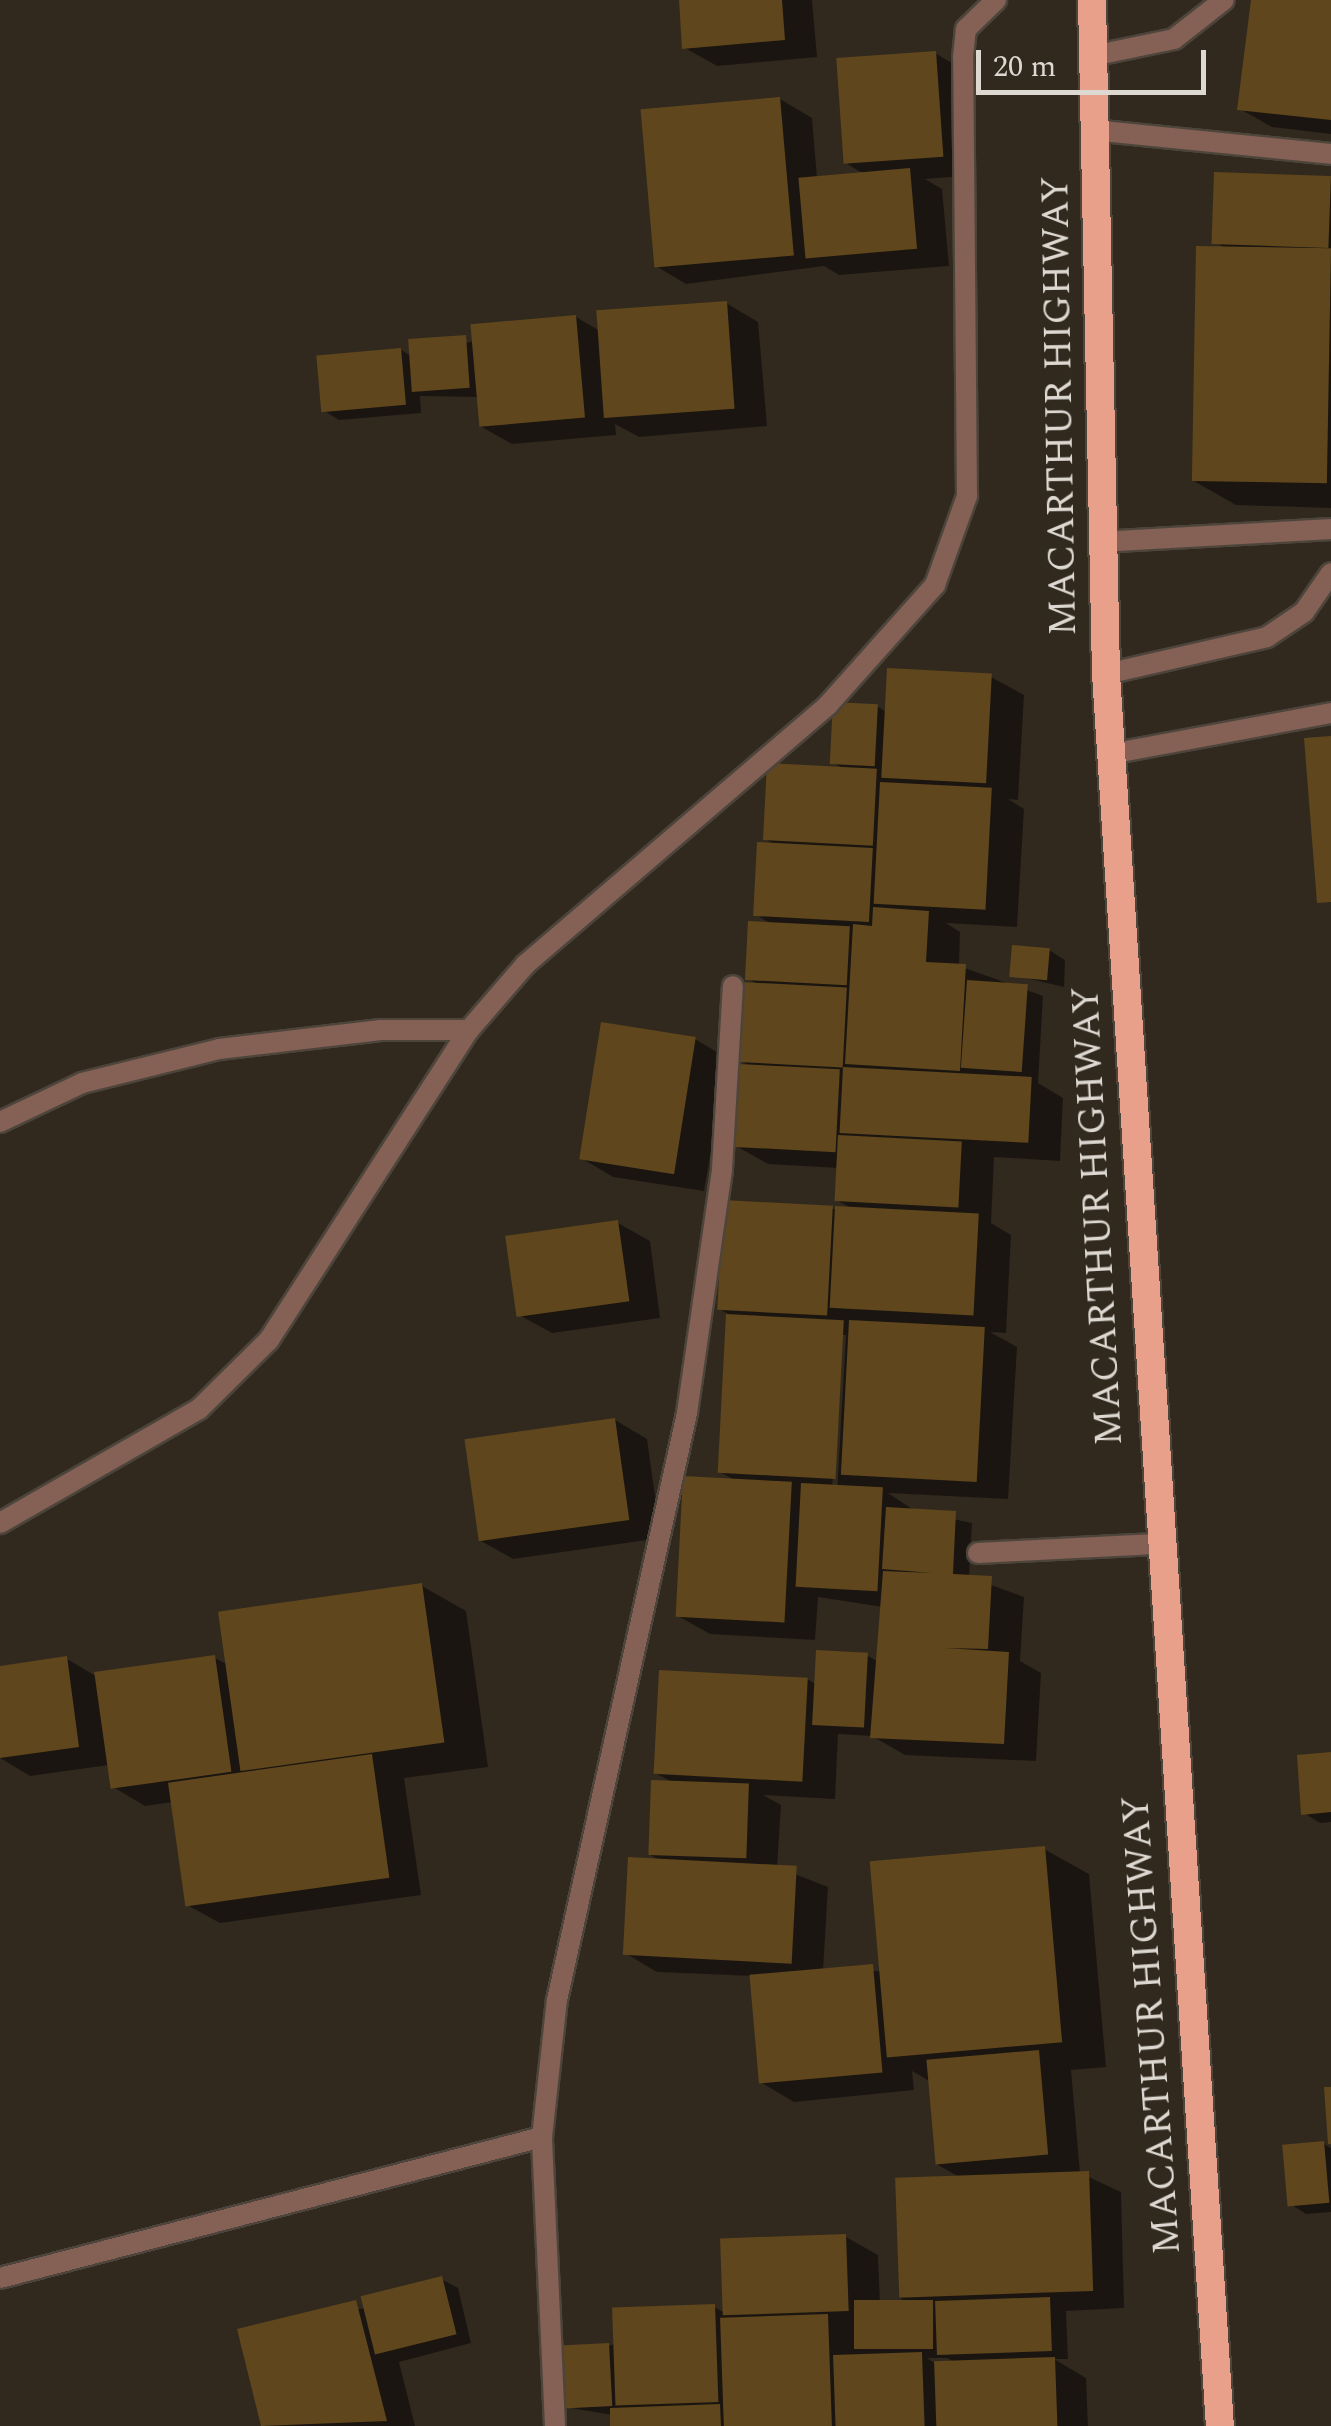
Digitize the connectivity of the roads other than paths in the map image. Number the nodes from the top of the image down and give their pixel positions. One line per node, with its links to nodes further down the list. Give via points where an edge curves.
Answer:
1 (996, 0): 14 (street, via 966,29 962,57 967,496 935,585 828,705 586,908)
2 (1092, 0): 4 (highway, MACARTHUR HIGHWAY)
3 (1224, 0): 4 (street, via 1174,39)
4 (1092, 56): 5 (highway, MACARTHUR HIGHWAY)
5 (1092, 130): 6 (street); 8 (highway, MACARTHUR HIGHWAY)
6 (1331, 154)
7 (1331, 528): 8 (street)
8 (1100, 542): 10 (highway, MACARTHUR HIGHWAY)
9 (1331, 573): 10 (street, via 1304,612 1267,636)
10 (1106, 674): 12 (highway, MACARTHUR HIGHWAY)
11 (1331, 712): 12 (street)
12 (1110, 754): 17 (highway, MACARTHUR HIGHWAY)
13 (733, 986): 19 (street, via 702,1320 557,2000)
14 (469, 1030): 15 (street, via 380,1030 219,1049 82,1083); 16 (street, via 269,1340 199,1409)
15 (0, 1122)
16 (0, 1523)
17 (1156, 1544): 18 (street); 22 (highway, MACARTHUR HIGHWAY)
18 (978, 1553)
19 (542, 2138): 20 (street); 21 (street)
20 (0, 2278)
21 (555, 2426)
22 (1220, 2426)

